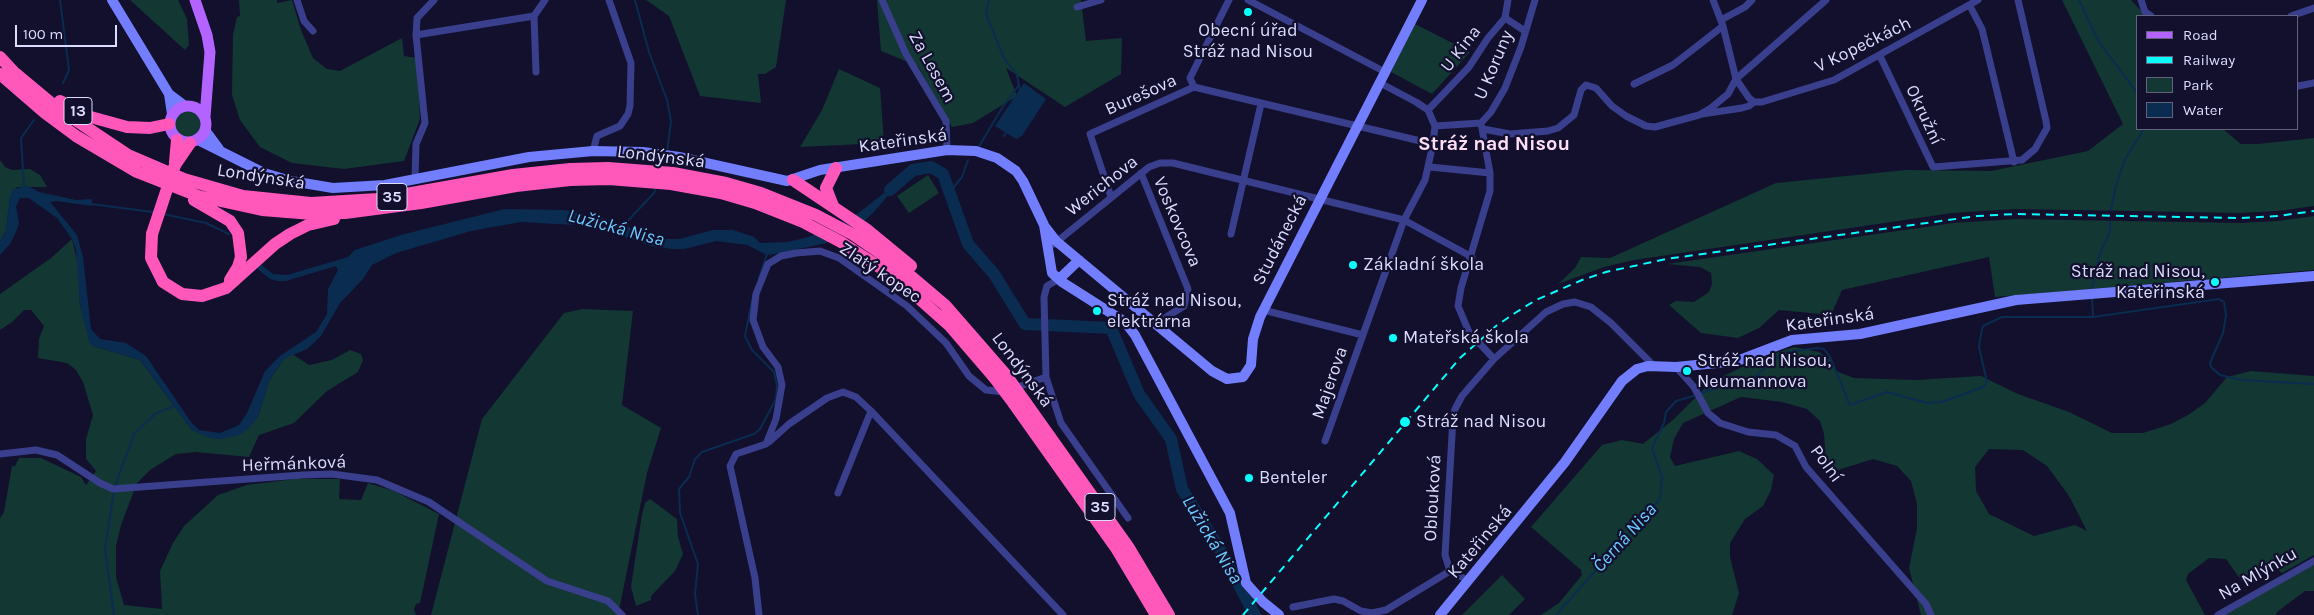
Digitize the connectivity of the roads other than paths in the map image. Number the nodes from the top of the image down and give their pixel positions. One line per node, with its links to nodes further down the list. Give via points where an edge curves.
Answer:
1 (112, 0): 43 (street)
2 (195, 0): 41 (main road, via 207,35 210,70)
3 (297, 0): 28 (street, via 304,21)
4 (434, 0): 30 (street, via 417,18)
5 (545, 0): 25 (street)
6 (608, 0): 59 (street, Londýnská, via 631,63 630,106 620,126 597,136)
7 (882, 0): 57 (street, Za Lesem, via 906,54 946,121)
8 (1101, 0): 21 (street)
9 (1229, 0): 42 (street, via 1190,78)
10 (1248, 0): 34 (street)
11 (1422, 0): 34 (street, Studánecká)
12 (1508, 0): 26 (street, U Kina)
13 (1535, 0): 29 (street, U Koruny)
14 (1713, 0): 27 (street)
15 (1752, 0): 27 (street)
16 (1826, 0): 36 (street, V Kopečkách)
17 (1978, 0): 20 (street, V Kopečkách)
18 (2018, 0): 60 (street, via 2046,128 2028,156)
19 (2141, 0): 23 (street)
20 (1970, 6): 31 (street, V Kopečkách); 60 (street, via 1982,29)
21 (1077, 7)
22 (2314, 8): 24 (street)
23 (2150, 15)
24 (2294, 15)
25 (534, 16): 30 (street); 33 (street)
26 (1505, 18): 29 (street); 47 (street, U Kina, via 1469,67)
27 (1722, 23): 36 (street); 39 (street, via 1673,65)
28 (313, 31)
29 (1525, 31): 53 (street, U Koruny, via 1504,88)
30 (416, 35): 65 (street, via 425,123 416,144)
31 (1880, 56): 44 (street, V Kopečkách, via 1834,80); 60 (street, Okružní, via 1933,167)
32 (0, 57): 50 (highway, 13, via 62,103 87,116 127,127 150,128); 83 (highway, Londýnská / 35, via 56,107 128,155 184,179 243,196 311,203 378,199 513,175 570,169 673,173 726,183 816,215 854,235)
33 (536, 72)
34 (1385, 72): 37 (street, Studánecká)
35 (0, 74): 68 (highway, Londýnská / 13, via 76,136 113,160)
36 (1736, 79): 44 (street, via 1743,93); 48 (street, V Kopečkách, via 1728,94)
37 (1380, 83): 47 (street); 51 (street, Studánecká)
38 (2314, 83): 40 (street)
39 (1634, 84)
40 (2299, 86)
41 (207, 87): 46 (main road, 13); 49 (main road)
42 (1194, 87): 45 (street, Burešova); 69 (street, Burešova, via 1090,134)
43 (169, 94): 46 (street); 50 (street)
44 (1754, 102): 48 (street, V Kopečkách, via 1742,108)
45 (1261, 104): 51 (street, Burešova); 67 (street)
46 (188, 106): 49 (main road, via 197,108); 50 (main road, 13)
47 (1428, 110): 52 (street)
48 (1699, 115): 53 (street, V Kopečkách, via 1655,127 1638,123 1615,109 1596,88 1589,85 1581,90 1574,115 1558,128 1510,134)
49 (205, 117): 54 (main road)
50 (170, 119): 55 (main road, via 173,135)
51 (1356, 126): 56 (street, Burešova); 70 (street, Studánecká)
52 (1435, 126): 53 (street, U Koruny); 56 (street, Majerova)
53 (1482, 126): 64 (street)
54 (205, 130): 55 (main road); 58 (street, Londýnská)
55 (188, 141): 58 (street, Londýnská); 82 (highway, bridge, via 174,165 152,234 151,258 163,282 182,294 202,296)
56 (1433, 144): 61 (street, Majerova)
57 (947, 150): 62 (street, Kateřinská); 74 (street, Kateřinská, via 976,151 997,158 1016,171)
58 (221, 151): 65 (street, Londýnská, via 264,173 316,186 367,187)
59 (593, 151): 65 (street, Londýnská, via 529,157); 66 (street, Londýnská, via 661,154 782,181)
60 (2014, 162)
61 (1430, 167): 64 (street); 73 (street, Majerova)
62 (836, 168): 66 (street, Kateřinská); 71 (highway, via 826,188)
63 (1141, 173): 67 (street, Werichova, via 1160,163 1173,163); 69 (street, Werichova); 85 (street, Voskovcova, via 1188,289 1184,306)
64 (1490, 173): 78 (street, via 1490,191)
65 (415, 180)
66 (793, 180): 71 (highway)
67 (1243, 181): 70 (street, Werichova); 75 (street)
68 (160, 182): 72 (highway, Londýnská / 35, via 198,196 262,210 312,214); 82 (highway, via 223,216 238,233 242,250 238,267)
69 (1112, 197): 76 (street, Werichova)
70 (1319, 199): 73 (street, Werichova); 84 (street, Studánecká)
71 (832, 206): 83 (highway, via 918,271)
72 (381, 209): 82 (highway, via 308,225 290,234 237,280); 90 (highway, Londýnská / 35, via 570,180 637,180 721,193 803,222 869,259 916,294)
73 (1404, 220): 78 (street, Werichova); 86 (street, Majerova)
74 (1044, 225): 76 (street, Studánecká); 77 (street, Kateřinská)
75 (1230, 234)
76 (1056, 241): 77 (street, Werichova); 79 (street, Studánecká)
77 (1049, 253): 81 (street, Kateřinská, via 1052,273)
78 (1472, 257): 87 (street, via 1458,306 1469,332)
79 (1079, 260): 81 (street); 85 (street, Studánecká)
80 (2314, 276): 89 (street, Kateřinská, via 2016,300 1860,334 1792,340 1737,361)
81 (1059, 279): 91 (street, via 1047,286 1043,309); 108 (street, via 1125,322 1135,335 1230,513 1246,583)
82 (218, 292)
83 (945, 305): 90 (highway, Londýnská / 35)
84 (1263, 310): 85 (street, Studánecká, via 1255,332 1250,369 1243,377 1234,380 1212,371); 86 (street, Majerova)
85 (1155, 324)
86 (1363, 334): 94 (street, Majerova)
87 (1494, 359): 88 (street, Oblouková, via 1546,312 1574,302 1591,307); 100 (street, Oblouková, via 1455,409 1445,555)
88 (1654, 366): 89 (street, Kateřinská); 101 (street, Kateřinská, via 1637,369 1622,381 1566,462)
89 (1676, 367): 110 (street, Polní, via 1694,387 1708,413 1720,423 1748,432 1772,434 1791,442 1806,468 1926,604)
90 (1000, 376): 92 (highway, Londýnská / 35, bridge)
91 (1046, 378): 95 (street, Zlatý kopec, via 1004,392 986,390 969,376 946,343 907,306 839,258 820,251 781,256 768,264 756,294 753,320 763,347 778,367 782,385 776,419); 98 (street, via 1061,423)
92 (1020, 404): 106 (highway, Londýnská / 35, via 1116,548); 107 (highway, Londýnská / 35, via 1129,548)
93 (871, 411): 95 (street, via 856,396 843,392 827,398 788,424); 97 (street); 105 (street)
94 (1326, 442)
95 (766, 444): 104 (street, via 736,454 730,466 755,578)
96 (0, 454): 103 (street, Heřmánková, via 36,450 58,455 113,489 317,475 377,480 428,502 547,581 608,601)
97 (838, 493)
98 (1128, 518)
99 (2314, 560): 111 (street, Na Mlýnku)
100 (1450, 571): 101 (street); 102 (street, Kateřinská, via 1386,610 1361,611 1334,599)
101 (1469, 581): 109 (street, Kateřinská)
102 (1293, 607)
103 (622, 615)
104 (759, 615)
105 (1063, 615)
106 (1156, 615)
107 (1169, 615)
108 (1279, 615)
109 (1440, 615)
110 (1931, 615)
111 (2218, 615)

